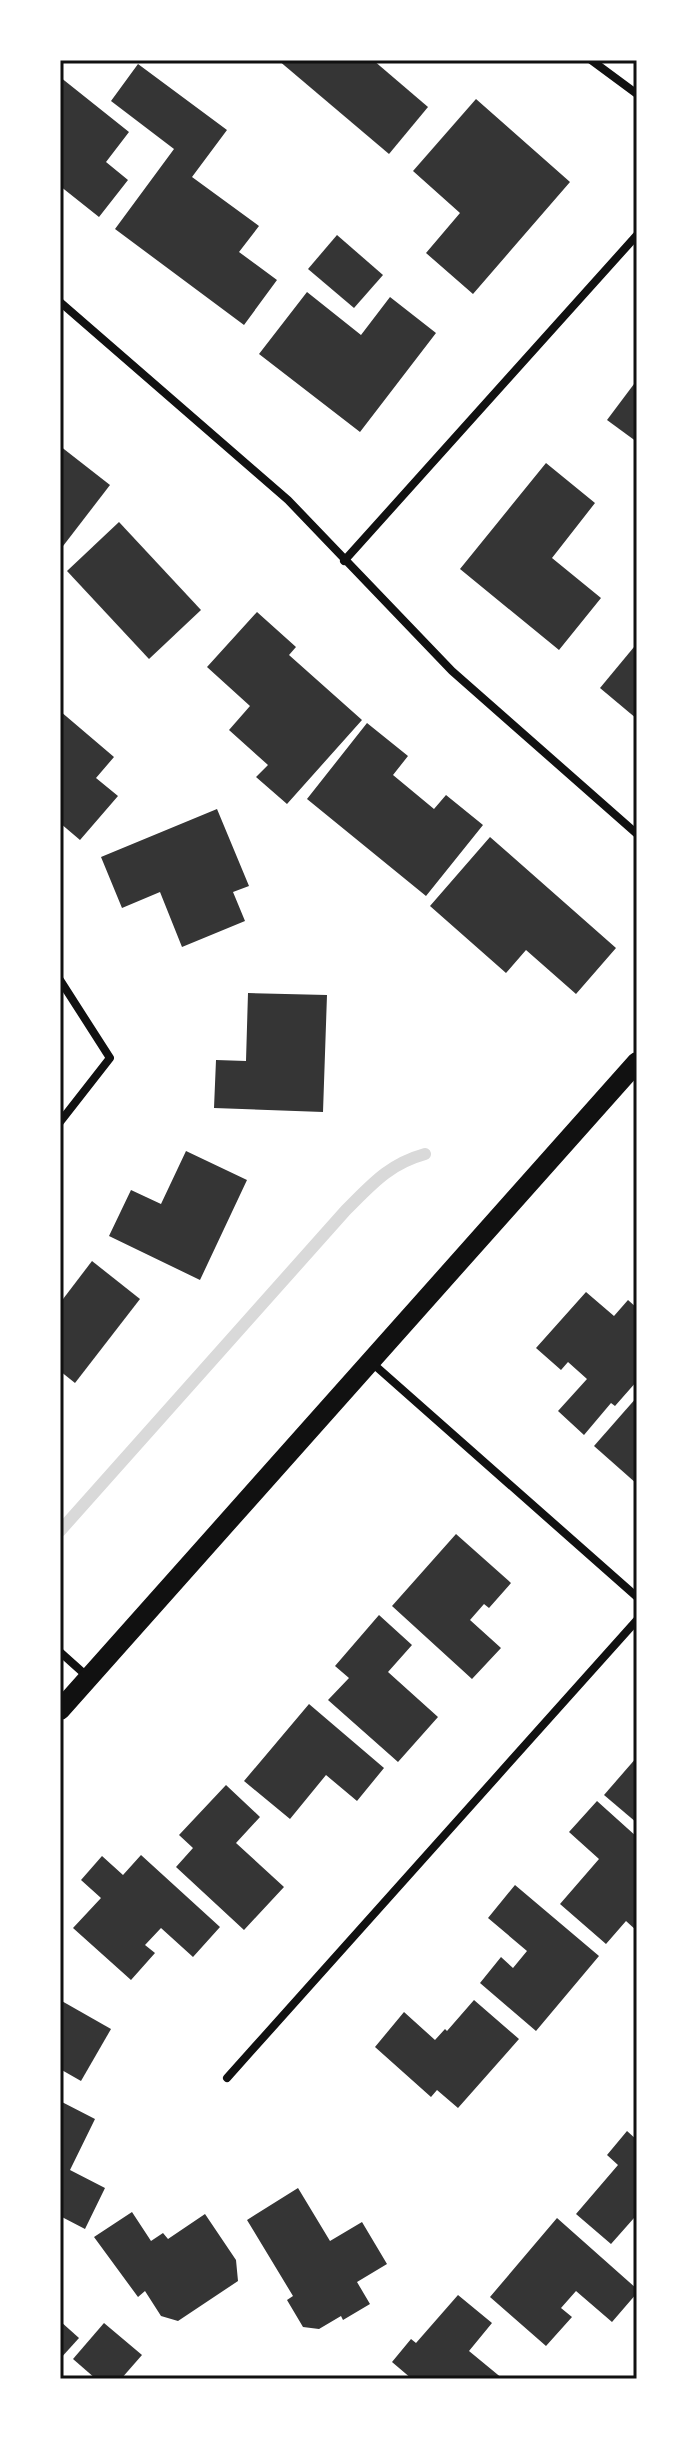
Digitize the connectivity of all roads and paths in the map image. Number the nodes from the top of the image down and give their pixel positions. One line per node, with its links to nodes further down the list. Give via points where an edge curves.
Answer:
1 (591, 60): 2 (street)
2 (637, 94)
3 (637, 235): 5 (street)
4 (60, 302): 5 (street, via 288,500)
5 (344, 561): 6 (street, via 452,671)
6 (637, 834)
7 (60, 980): 9 (street, via 110,1058)
8 (637, 1062): 10 (main road)
9 (60, 1122)
10 (370, 1362): 11 (street); 14 (main road)
11 (637, 1597)
12 (637, 1620): 16 (street)
13 (60, 1652): 14 (street)
14 (89, 1678): 15 (main road)
15 (60, 1710)
16 (227, 2078)

